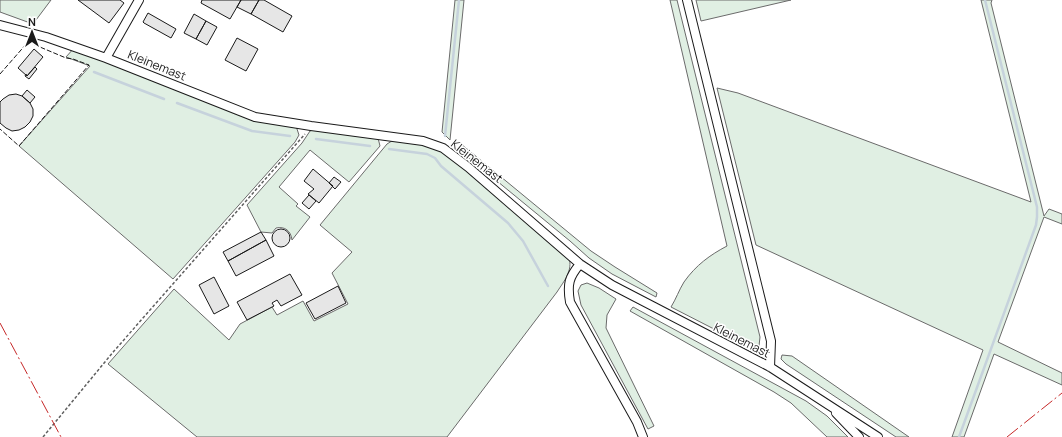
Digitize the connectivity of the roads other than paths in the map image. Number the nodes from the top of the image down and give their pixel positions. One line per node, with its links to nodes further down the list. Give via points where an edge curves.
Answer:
1 (139, 0): 4 (street, Kleinemast)
2 (687, 0): 6 (street, Kleinemast, via 772,340)
3 (0, 25): 4 (street, Kleinemast, via 46,36)
4 (106, 58): 5 (street, Kleinemast, via 255,117 423,141 443,148)
5 (580, 264): 6 (street, Kleinemast, via 612,285); 8 (street, via 572,273 568,285 570,302)
6 (770, 367): 7 (street, Kleinemast)
7 (826, 402): 9 (street, Kleinemast); 10 (street, Kleinemast)
8 (643, 437)
9 (859, 437)
10 (878, 437)

